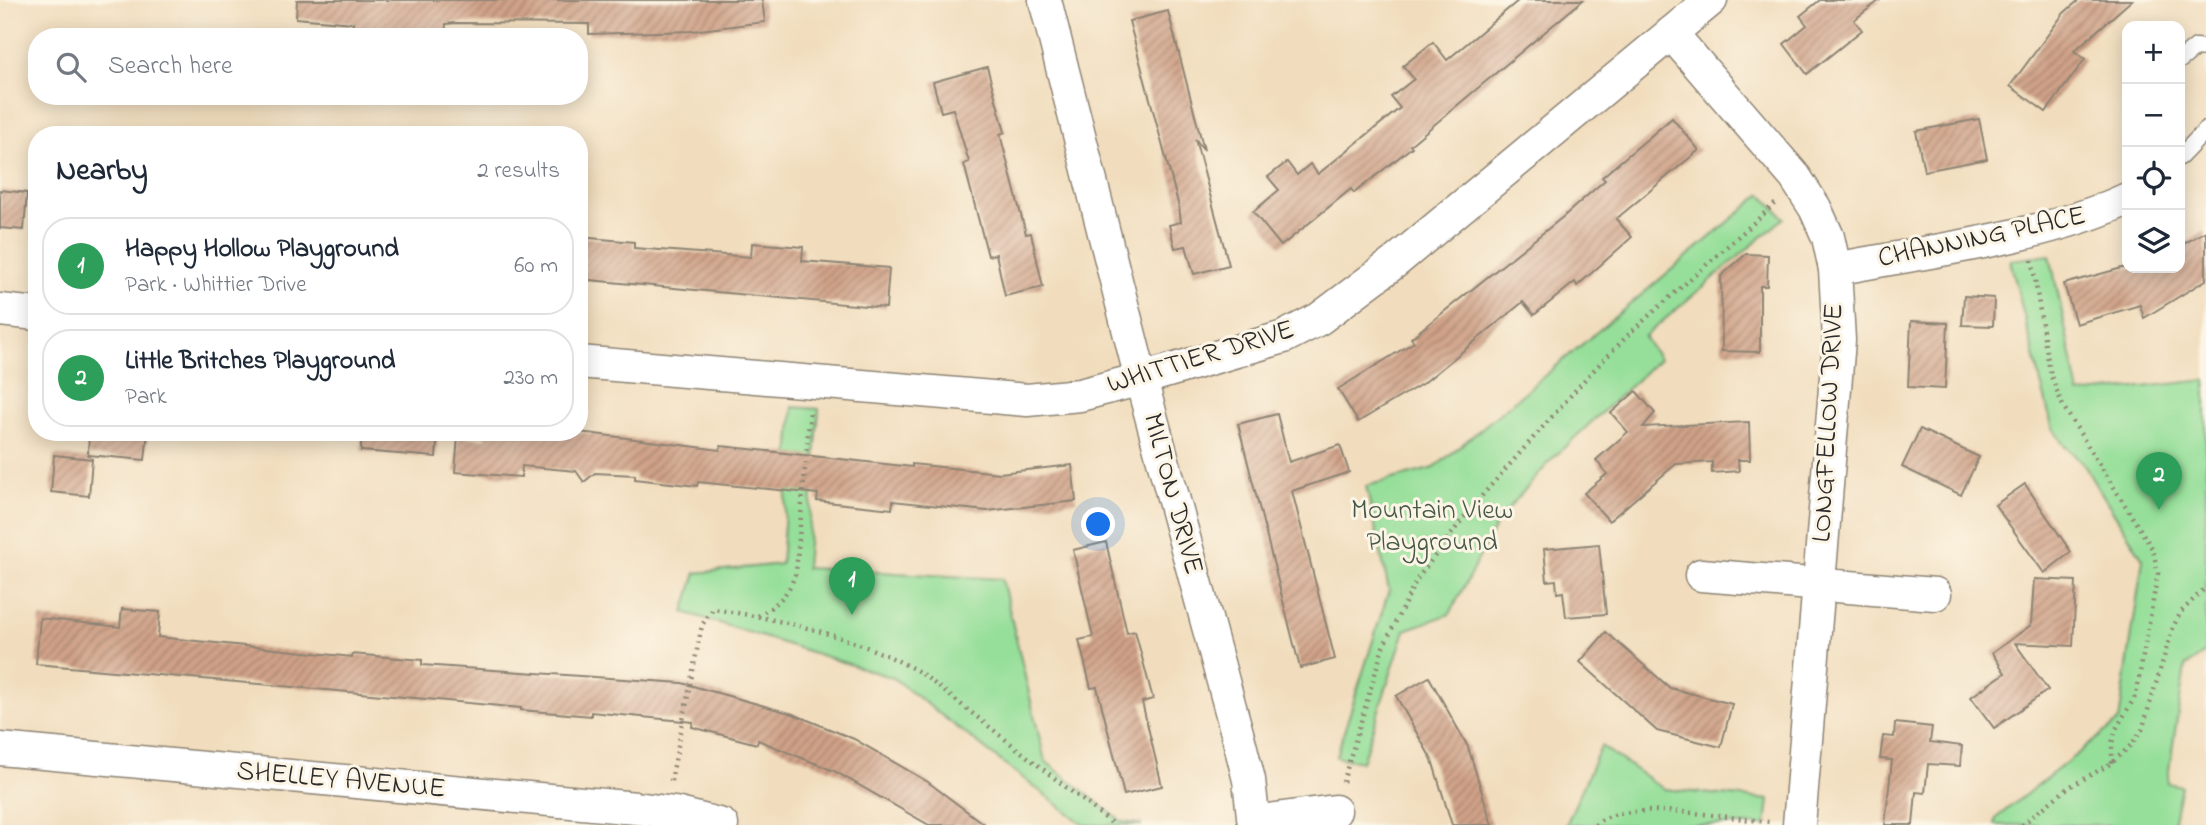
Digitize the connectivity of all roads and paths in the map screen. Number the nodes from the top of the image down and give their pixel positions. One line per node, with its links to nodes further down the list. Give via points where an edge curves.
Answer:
1 (1045, 0): 15 (street, MILTON DRIVE)
2 (1711, 0): 3 (street, WHITTIER DRIVE)
3 (1671, 33): 8 (street, LONGFELLOW DRIVE); 15 (street, WHITTIER DRIVE, via 1319,319 1284,337)
4 (2206, 48): 5 (lane, via 2196,47)
5 (2185, 56)
6 (2206, 130): 7 (lane)
7 (2185, 152)
8 (1799, 183): 11 (street, LONGFELLOW DRIVE, via 1828,237); 24 (path, via 1597,367 1472,507 1417,579 1383,647)
9 (2122, 202): 10 (street, CHANNING PLACE)
10 (2029, 231): 11 (street, CHANNING PLACE); 23 (path, via 2051,376 2063,406 2153,550 2158,573 2136,695 2116,729)
11 (1835, 269): 18 (street, LONGFELLOW DRIVE, via 1839,340)
12 (0, 310): 13 (street)
13 (28, 313)
14 (588, 363): 16 (street, WHITTIER DRIVE)
15 (1141, 379): 16 (street, WHITTIER DRIVE, via 1080,395 1027,400); 27 (street, MILTON DRIVE, via 1240,744)
16 (813, 382): 21 (path, via 796,572 778,603)
17 (1701, 575): 18 (street)
18 (1819, 585): 20 (street); 28 (street, LONGFELLOW DRIVE)
19 (2206, 587): 23 (path, via 2173,627 2142,730)
20 (1935, 594)
21 (757, 616): 26 (path, via 713,609 702,625); 30 (path, via 865,645 921,673)
22 (0, 749): 25 (street, SHELLEY AVENUE)
23 (2112, 763): 32 (path, via 2069,787)
24 (1335, 811): 27 (street)
25 (524, 812): 26 (street, SHELLEY AVENUE)
26 (665, 812): 29 (street, SHELLEY AVENUE)
27 (1254, 823)
28 (1791, 824): 31 (path, via 1645,810)
29 (722, 825)
30 (1114, 825)
31 (1595, 825)
32 (2022, 825)

